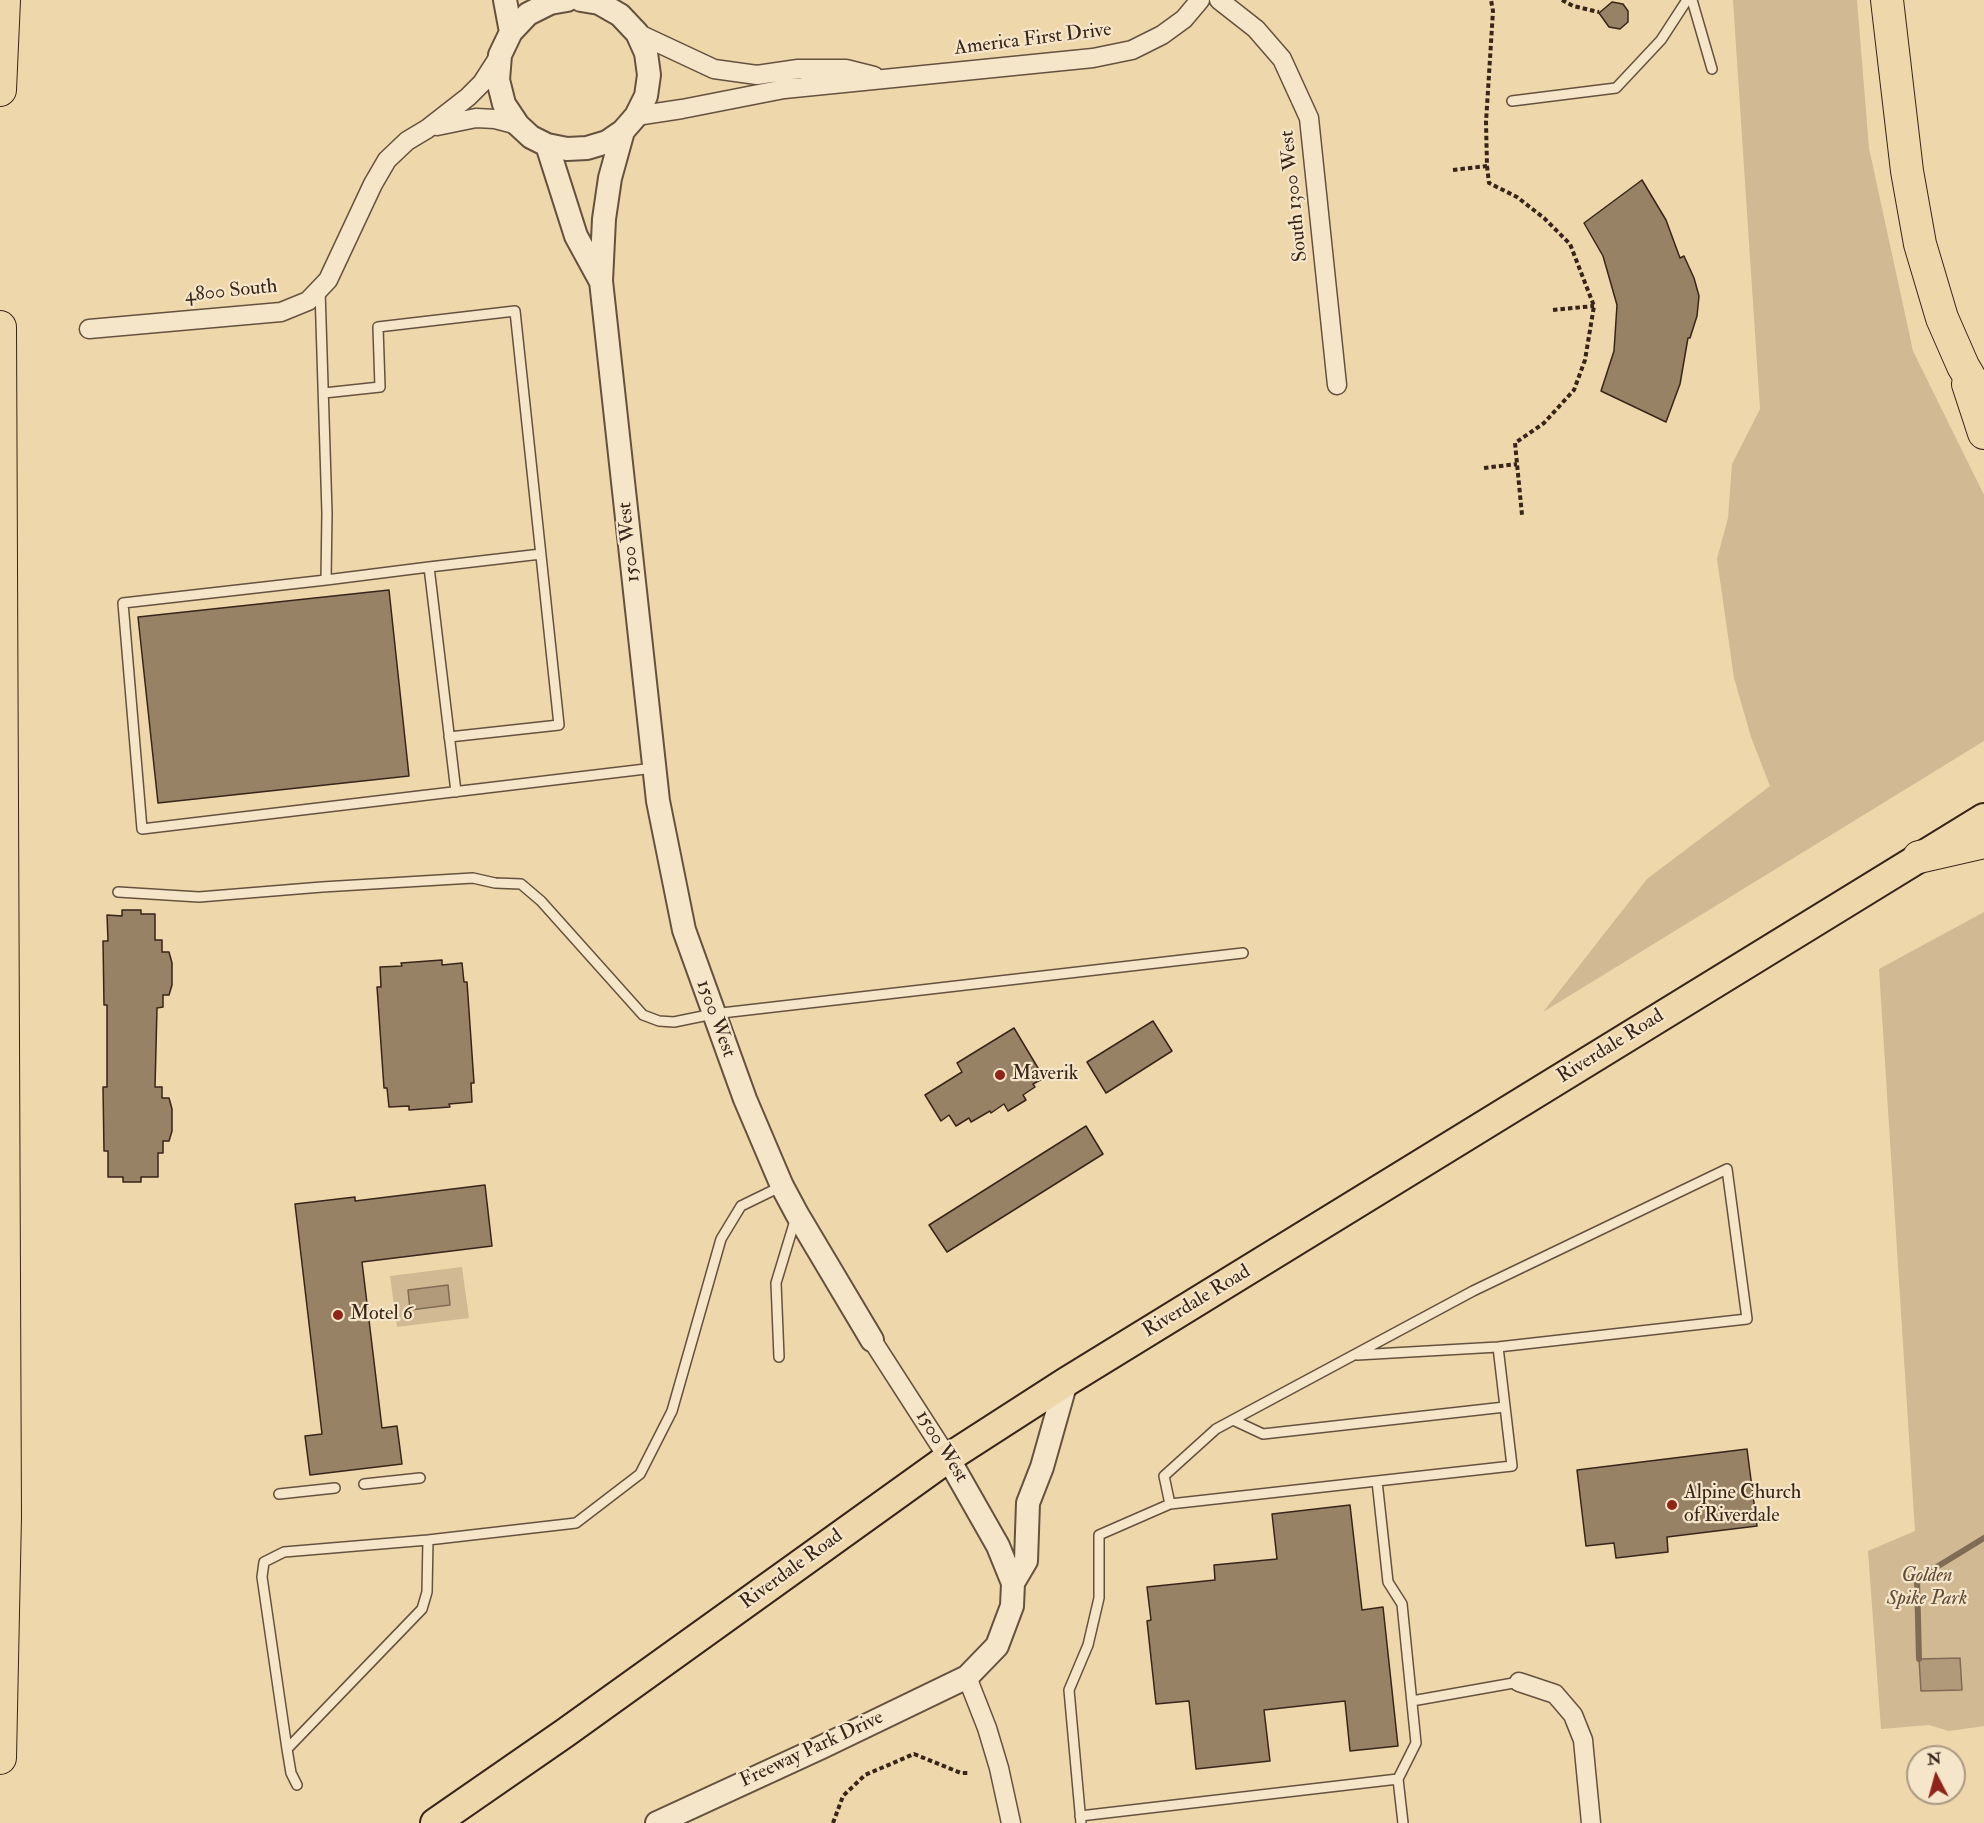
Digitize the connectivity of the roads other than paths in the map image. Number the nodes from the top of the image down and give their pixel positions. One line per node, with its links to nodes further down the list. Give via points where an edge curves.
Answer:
1 (4, 0): 15 (highway)
2 (505, 0): 10 (street)
3 (567, 0): 10 (street, via 528,14)
4 (1200, 0): 14 (street, America First Drive, via 1184,20 1132,50 1093,58)
5 (1220, 0): 26 (street, South 1300 West, via 1256,29 1282,59 1309,118)
6 (1687, 0): 16 (lane, via 1661,40 1616,88)
7 (1692, 0): 13 (lane)
8 (1887, 0): 25 (highway, via 1917,234 1935,300)
9 (591, 1): 11 (street, via 620,15)
10 (511, 32): 12 (street)
11 (637, 33): 14 (street, America First Drive, via 714,69 757,75 798,69 846,69); 17 (street, 1500 West, via 646,53 649,75 646,96)
12 (500, 55): 18 (street, via 498,80 504,104); 19 (street, 4800 South, via 482,83)
13 (1712, 69)
14 (891, 79): 17 (street, America First Drive, via 784,89 682,109)
15 (0, 90)
16 (1512, 101)
17 (630, 124): 20 (street, via 607,142 587,148); 21 (street, 1500 West, via 610,178)
18 (518, 125): 19 (street, 4800 South, via 476,118); 20 (street)
19 (427, 129): 22 (street, 4800 South, via 387,160 328,280)
20 (547, 145): 21 (street, 1500 West, via 576,236)
21 (601, 281): 34 (street, 1500 West)
22 (320, 288): 24 (street, 4800 South, via 308,301 281,312); 27 (lane)
23 (0, 327): 64 (highway, via 5,1516)
24 (88, 329)
25 (1963, 366): 28 (highway); 29 (highway)
26 (1337, 385)
27 (324, 393): 30 (lane, via 380,387 378,327 515,311); 32 (lane)
28 (1984, 402)
29 (1984, 433)
30 (540, 554): 31 (lane); 33 (lane, via 559,725)
31 (429, 567): 32 (lane); 33 (lane)
32 (326, 580): 35 (lane, via 123,603 142,829)
33 (449, 738): 35 (lane)
34 (654, 768): 35 (lane); 41 (street, 1500 West, via 684,930)
35 (456, 792)
36 (1984, 818): 38 (main road, Riverdale Road)
37 (1984, 842): 38 (highway)
38 (1919, 857): 48 (main road, Riverdale Road)
39 (118, 892): 41 (lane, via 199,897 473,878 521,884 541,901 643,1015 674,1022)
40 (1243, 953): 41 (lane)
41 (713, 1014): 42 (street, 1500 West)
42 (782, 1186): 43 (street, 1500 West); 58 (lane, via 741,1206 721,1239 672,1411 640,1474 576,1523)
43 (797, 1214): 44 (street, 1500 West); 47 (lane, via 776,1283)
44 (872, 1340): 51 (street, 1500 West)
45 (1498, 1347): 46 (lane); 46 (lane, via 1747,1319 1726,1169 1473,1291); 49 (lane)
46 (1355, 1355): 50 (lane)
47 (779, 1357)
48 (1066, 1382): 51 (main road, Riverdale Road); 59 (street, via 1028,1503 1026,1561)
49 (1505, 1407): 50 (lane, via 1263,1434); 53 (lane, via 1512,1466)
50 (1233, 1420): 57 (lane, via 1164,1476)
51 (948, 1458): 59 (street, 1500 West, via 998,1546); 68 (main road, Riverdale Road)
52 (420, 1478): 54 (lane)
53 (1377, 1481): 57 (lane); 62 (lane, via 1388,1582 1402,1604)
54 (363, 1484)
55 (335, 1488): 56 (lane)
56 (279, 1494)
57 (1170, 1504): 67 (lane, via 1099,1534 1099,1598 1089,1645 1069,1690)
58 (428, 1540): 63 (lane, via 427,1592 422,1609); 63 (lane, via 284,1552 264,1562 262,1577)
59 (1013, 1582): 60 (street, 1500 West, via 1012,1606 997,1646)
60 (967, 1677): 69 (street, Freeway Park Drive); 70 (street, via 990,1738)
61 (1519, 1682): 62 (lane); 72 (street, via 1555,1694 1573,1715 1584,1740)
62 (1412, 1701): 65 (lane, via 1416,1743)
63 (287, 1749): 66 (lane)
64 (0, 1758)
65 (1398, 1779): 67 (lane); 71 (lane)
66 (297, 1785)
67 (1081, 1819)
68 (435, 1823)
69 (657, 1823)
70 (1011, 1823)
71 (1403, 1823)
72 (1591, 1823)

